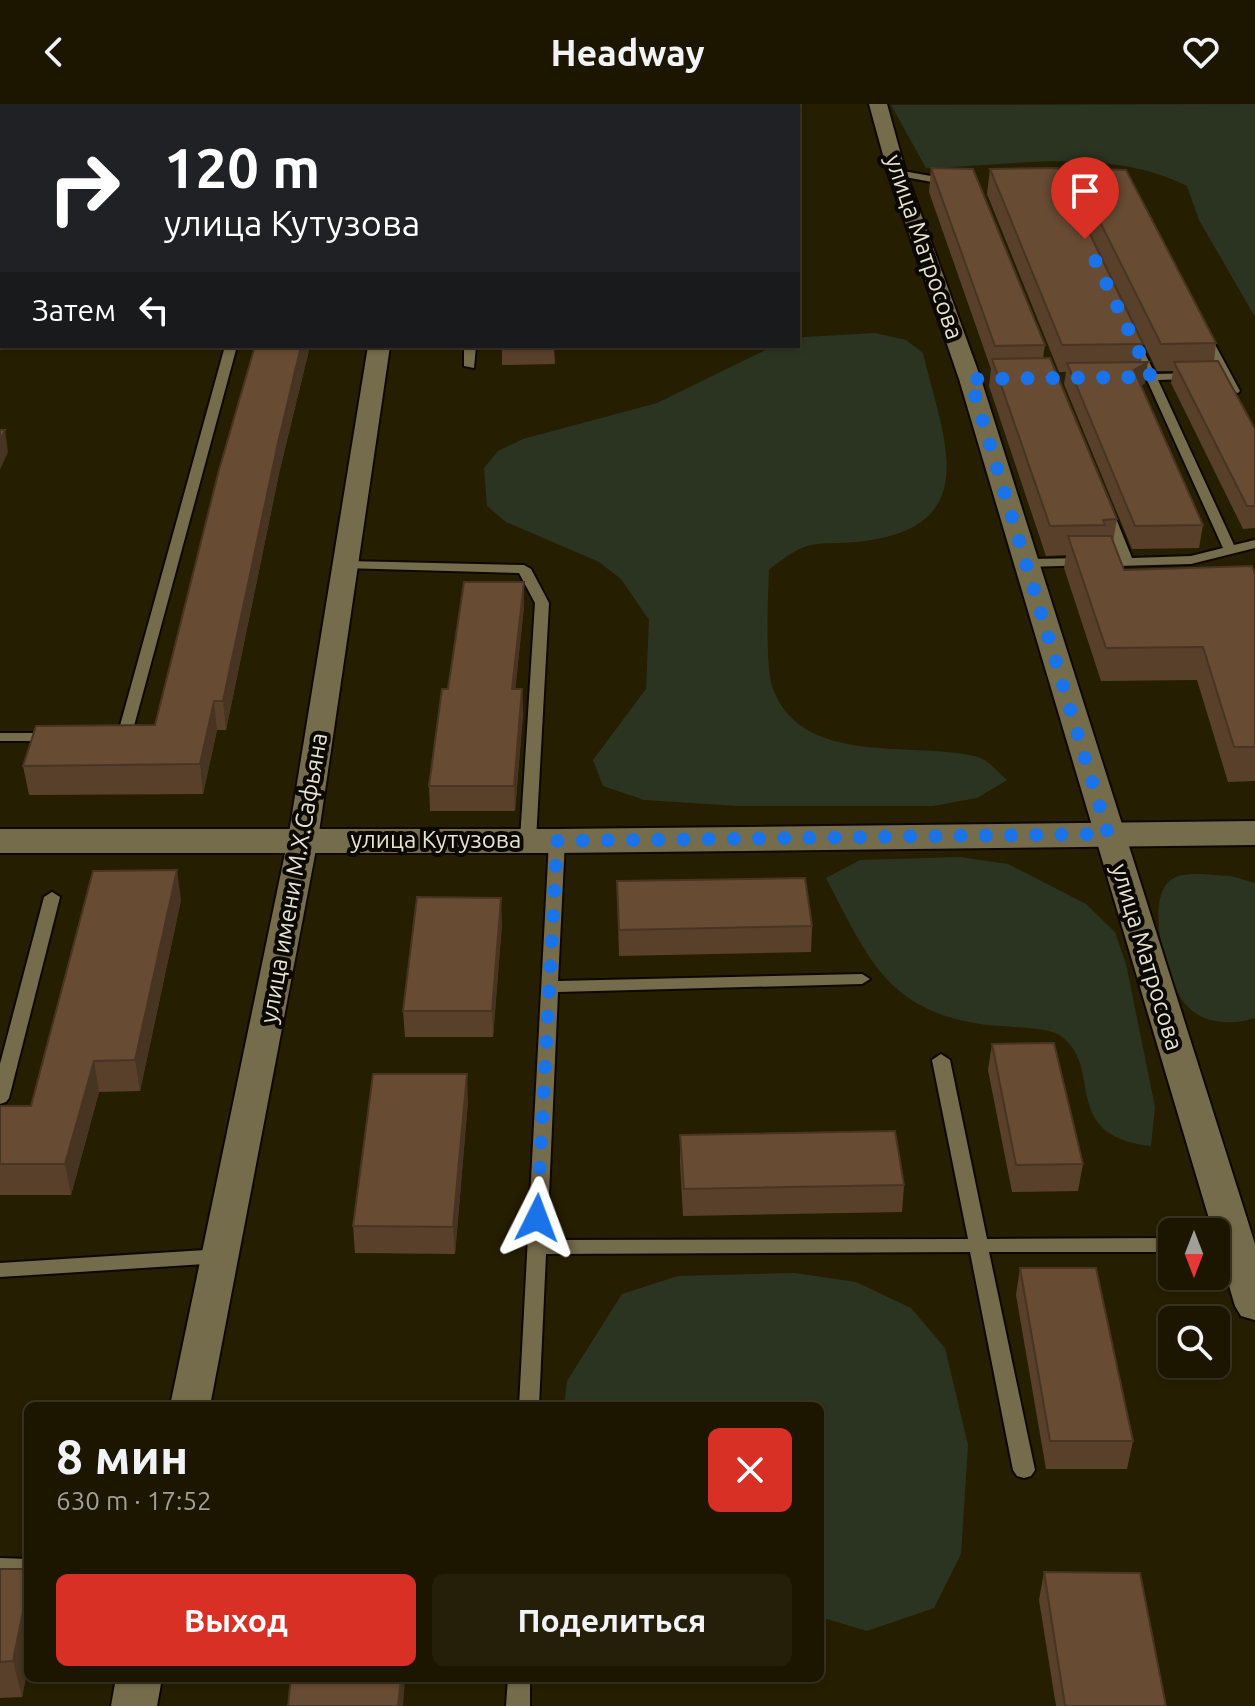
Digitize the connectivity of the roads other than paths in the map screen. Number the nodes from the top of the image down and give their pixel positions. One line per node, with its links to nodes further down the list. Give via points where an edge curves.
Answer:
1 (878, 104): 2 (street, улица Матросова)
2 (897, 173): 3 (lane); 18 (street, улица Матросова, via 977,379)
3 (964, 185)
4 (1125, 322): 11 (lane)
5 (1199, 322): 10 (lane)
6 (230, 348): 22 (lane, via 124,737)
7 (379, 348): 19 (street, улица имени М.Х.Сафьяна)
8 (470, 348): 9 (lane)
9 (470, 366)
10 (1226, 376): 11 (lane); 13 (lane)
11 (1151, 377): 12 (lane); 16 (lane)
12 (1109, 378)
13 (1241, 403)
14 (1104, 505): 17 (lane)
15 (1255, 544): 16 (lane)
16 (1230, 550): 17 (lane, via 1191,560)
17 (1127, 562): 18 (lane)
18 (1028, 563): 24 (street, улица Матросова)
19 (348, 565): 25 (street, улица имени М.Х.Сафьяна); 26 (lane, via 524,569 542,603)
20 (0, 737): 21 (lane)
21 (62, 737)
22 (93, 737)
23 (1255, 833): 24 (street, улица Кутузова)
24 (1108, 834): 26 (street, улица Кутузова); 33 (street, улица Матросова)
25 (303, 839): 26 (street, улица Кутузова); 27 (street, улица Кутузова); 38 (street, улица имени М.Х.Сафьяна)
26 (543, 840): 30 (lane)
27 (0, 841)
28 (52, 897): 32 (lane)
29 (862, 979): 30 (lane)
30 (549, 987): 36 (lane)
31 (941, 1060): 35 (lane)
32 (0, 1098)
33 (1219, 1218)
34 (1158, 1245): 35 (lane)
35 (979, 1246): 36 (lane); 43 (lane)
36 (535, 1247): 42 (lane)
37 (1230, 1252): 40 (street, улица Матросова)
38 (221, 1256): 39 (lane); 41 (street, улица имени М.Х.Сафьяна)
39 (0, 1270)
40 (1255, 1306)
41 (191, 1402)
42 (529, 1402)
43 (1024, 1470)
44 (0, 1567): 45 (lane)
45 (24, 1568)
46 (138, 1682): 48 (street)
47 (519, 1682): 49 (lane)
48 (134, 1706)
49 (518, 1706)

